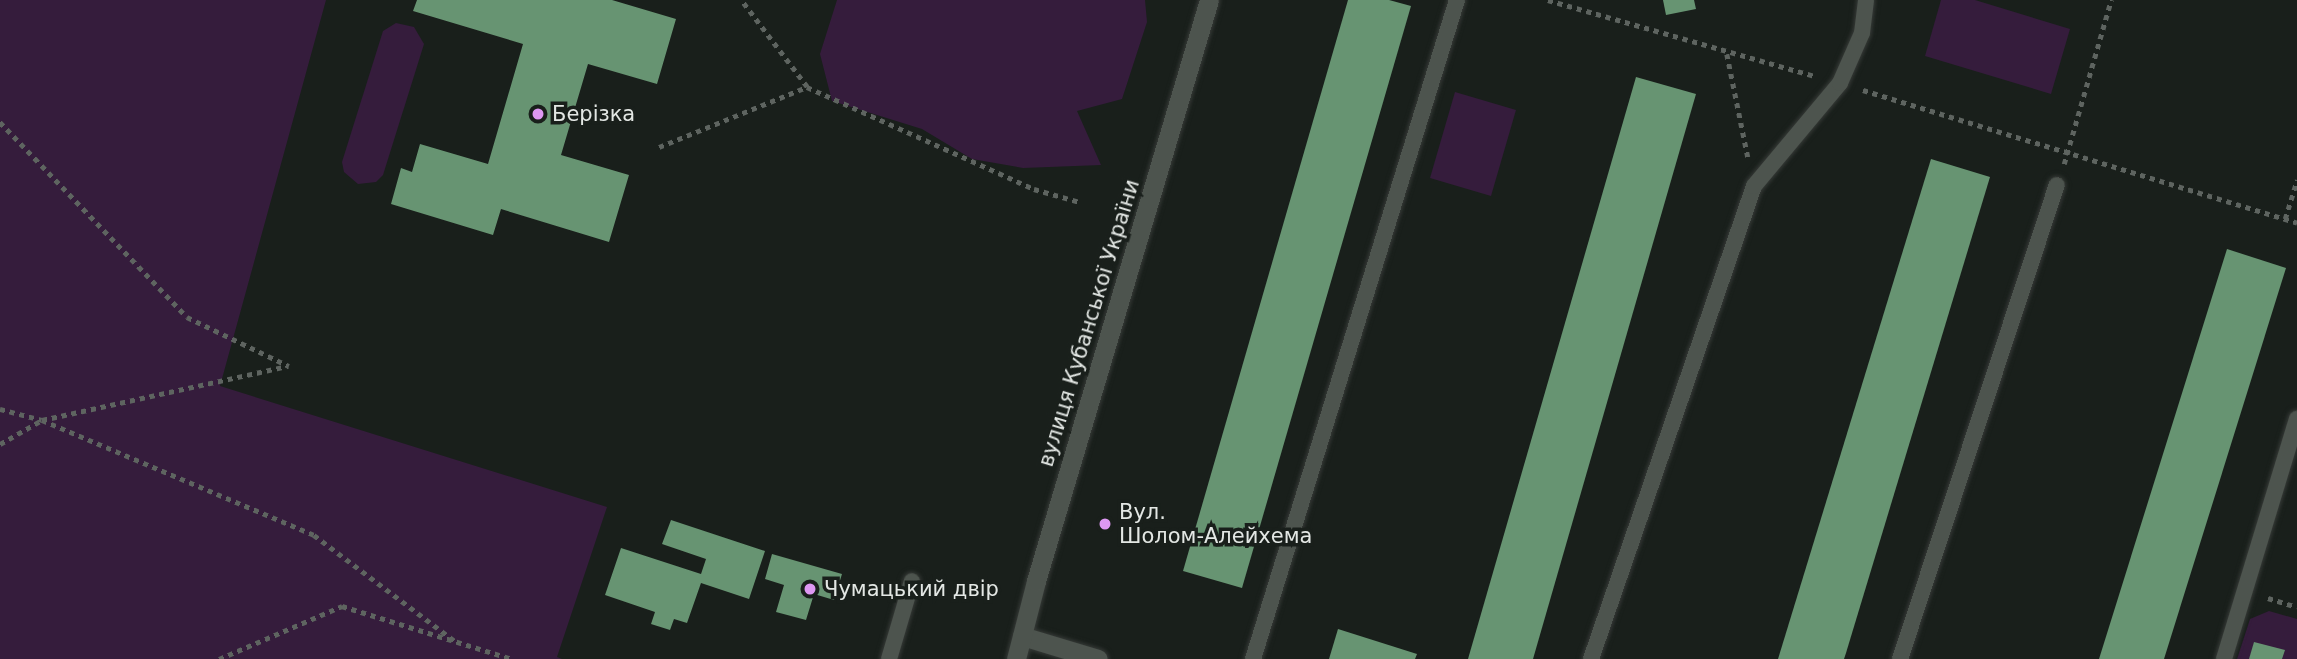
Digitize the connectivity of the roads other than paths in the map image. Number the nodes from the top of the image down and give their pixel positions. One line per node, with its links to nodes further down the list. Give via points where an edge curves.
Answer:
1 (1209, 0): 7 (street, вулиця Кубанської України)
2 (1457, 0): 11 (lane)
3 (1866, 0): 12 (lane, via 1862,33 1840,83 1754,186)
4 (2057, 185): 13 (lane)
5 (2297, 419): 14 (lane)
6 (912, 581): 8 (lane)
7 (1022, 636): 9 (street, вулиця Кубанської України); 10 (street)
8 (889, 659)
9 (1016, 659)
10 (1098, 659)
11 (1253, 659)
12 (1591, 659)
13 (1900, 659)
14 (2224, 659)

